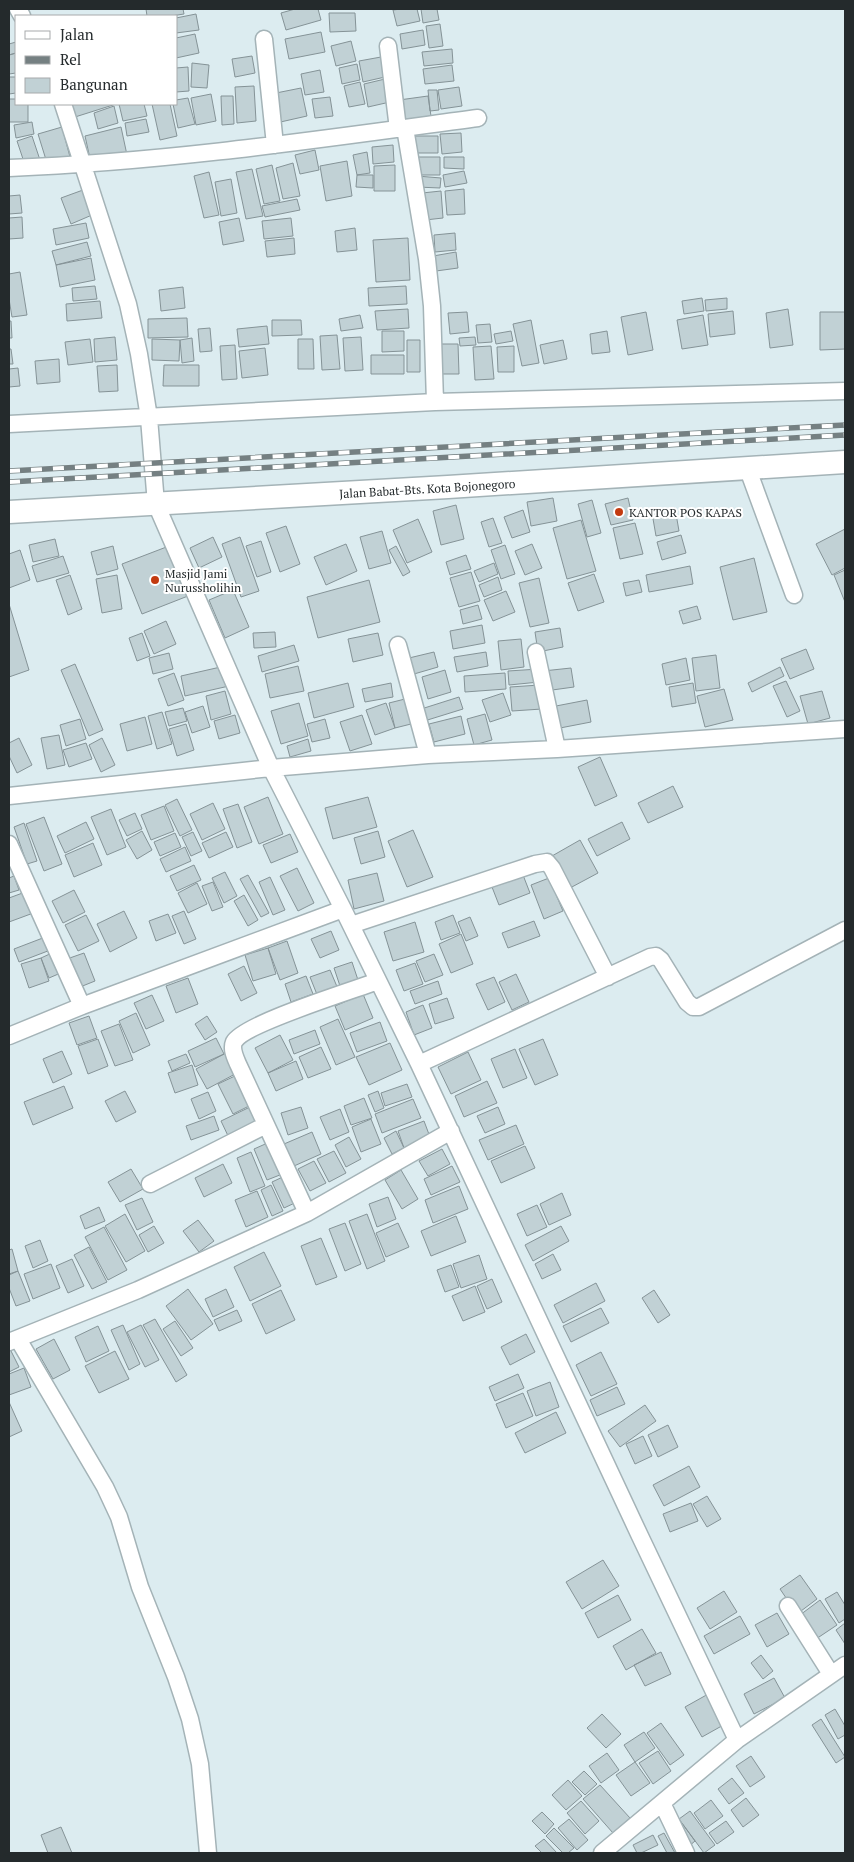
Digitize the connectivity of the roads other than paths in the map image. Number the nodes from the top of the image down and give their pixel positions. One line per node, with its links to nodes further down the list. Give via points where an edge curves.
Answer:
1 (264, 39): 6 (street)
2 (388, 46): 5 (street)
3 (63, 105): 7 (street)
4 (478, 118): 5 (street)
5 (401, 128): 6 (street); 10 (street, via 428,259)
6 (274, 145): 7 (street)
7 (82, 165): 8 (street); 11 (street, via 128,304)
8 (9, 168)
9 (845, 391): 10 (street)
10 (435, 402): 11 (street)
11 (149, 418): 12 (street); 15 (street)
12 (9, 424)
13 (845, 462): 14 (highway, Jalan Babat-Bts. Kota Bojonegoro)
14 (747, 467): 15 (highway, Jalan Babat-Bts. Kota Bojonegoro); 17 (street)
15 (156, 504): 16 (highway, Jalan Babat-Bts. Kota Bojonegoro); 23 (street)
16 (9, 512)
17 (794, 595)
18 (398, 645): 22 (street)
19 (536, 652): 21 (street)
20 (845, 729): 21 (street)
21 (557, 749): 22 (street)
22 (428, 754): 23 (street)
23 (271, 768): 24 (street); 26 (street)
24 (9, 796)
25 (9, 844): 31 (street)
26 (343, 909): 27 (street); 31 (street)
27 (351, 925): 29 (street, via 547,862); 30 (street)
28 (845, 930): 29 (street, via 699,1007 687,1002 656,956)
29 (608, 977): 33 (street)
30 (378, 981): 33 (street); 34 (street, via 259,1025 235,1041 234,1053 238,1064)
31 (82, 1006): 32 (street)
32 (9, 1036)
33 (419, 1064): 35 (street)
34 (266, 1125): 36 (street); 37 (street)
35 (451, 1131): 37 (street); 42 (street)
36 (150, 1184)
37 (307, 1213): 38 (street, via 138,1290)
38 (13, 1340): 44 (street, via 105,1487 119,1517 140,1587 190,1719 200,1764)
39 (788, 1606): 41 (street)
40 (845, 1664): 41 (street)
41 (831, 1674): 42 (street)
42 (737, 1740): 43 (street)
43 (662, 1803): 45 (street); 46 (street)
44 (208, 1853)
45 (602, 1853)
46 (686, 1853)

